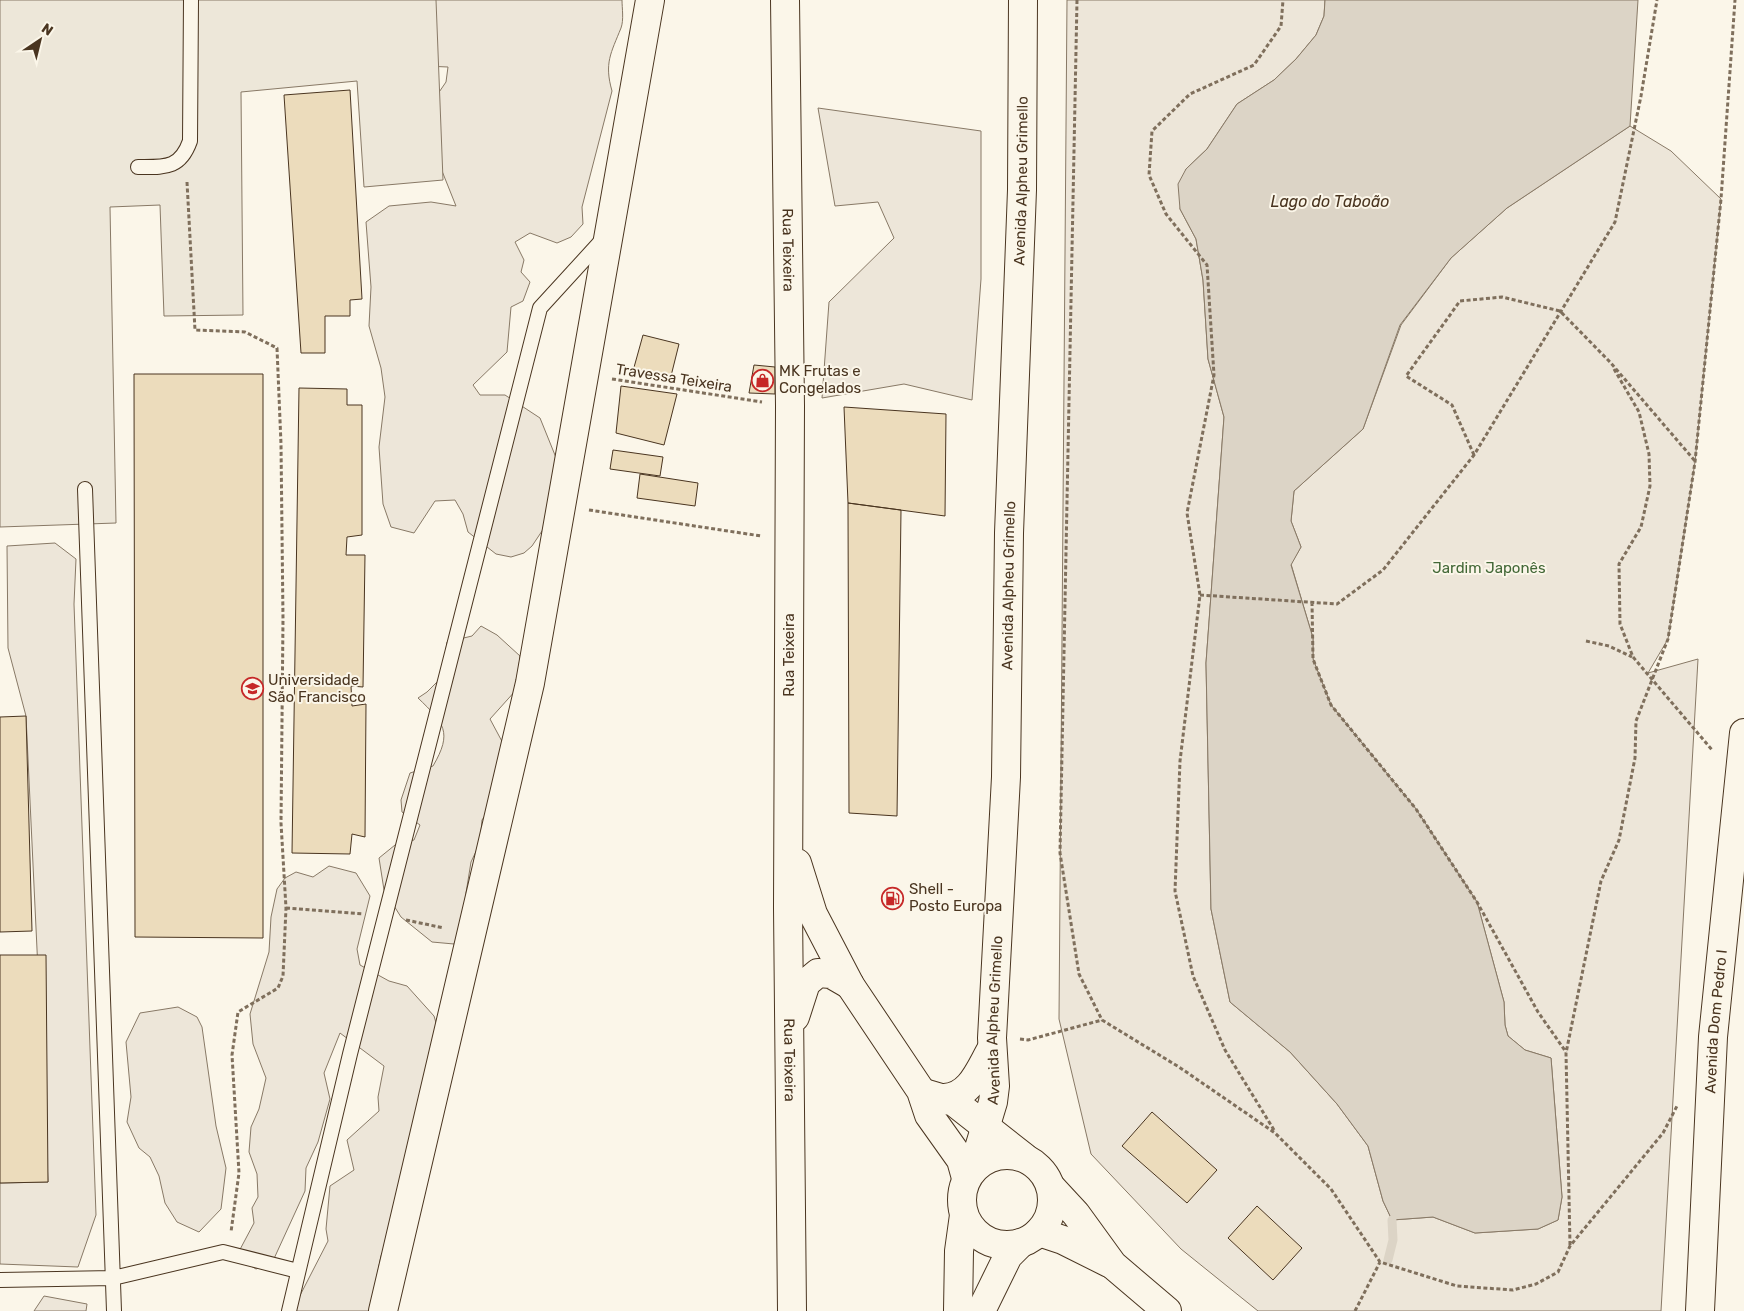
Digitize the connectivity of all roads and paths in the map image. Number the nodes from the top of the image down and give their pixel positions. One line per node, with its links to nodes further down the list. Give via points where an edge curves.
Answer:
1 (191, 0): 9 (lane, via 190,141)
2 (650, 0): 11 (street)
3 (785, 0): 15 (street, Rua Teixeira)
4 (1023, 0): 32 (street, Avenida Alpheu Grimello, via 1022,190 1009,533 1006,777)
5 (1077, 0): 30 (path, via 1060,853 1079,974)
6 (1283, 0): 21 (path, via 1281,26 1254,65 1190,94 1152,131 1149,175 1166,214 1207,265 1214,375 1188,513)
7 (1657, 0): 12 (path, via 1642,96 1615,222)
8 (1734, 0): 17 (path, via 1721,199)
9 (185, 154): 10 (lane, via 170,167); 44 (path, via 195,330 245,332 277,348 281,444 281,823 286,908 283,976 278,988 238,1012 232,1055 239,1172 233,1226)
10 (138, 167)
11 (610, 232): 14 (street); 47 (lane, via 540,308)
12 (1560, 311): 13 (path); 16 (path); 16 (path, via 1502,297 1460,301 1406,376 1452,405)
13 (1610, 362): 17 (path); 24 (path, via 1639,412 1650,454 1650,486 1641,526 1619,564 1620,624)
14 (584, 375): 15 (path, Travessa Teixeira); 19 (street)
15 (790, 406): 20 (street, Rua Teixeira)
16 (1474, 455): 22 (path, via 1383,570 1337,604)
17 (1695, 462): 25 (path, via 1668,639)
18 (85, 489): 48 (lane)
19 (561, 506): 20 (path); 52 (street, via 530,683)
20 (790, 541): 28 (street, Rua Teixeira)
21 (1200, 595): 22 (path); 37 (path, via 1180,761 1175,891 1193,976 1226,1050)
22 (1312, 602): 33 (path, via 1313,659 1330,705 1416,809 1477,902 1538,1012)
23 (1586, 641): 24 (path, via 1609,646)
24 (1633, 657): 25 (path)
25 (1652, 680): 27 (path); 33 (path, via 1636,721 1636,758 1619,840 1601,882)
26 (1744, 733): 27 (street, Avenida Dom Pedro I)
27 (1739, 782): 58 (street, Avenida Dom Pedro I, via 1713,1037)
28 (789, 838): 29 (street, via 813,914); 31 (street, Rua Teixeira)
29 (850, 985): 31 (street, via 831,974 818,973 806,984); 34 (street)
30 (1102, 1020): 32 (path, via 1028,1040); 37 (path, via 1179,1067)
31 (789, 1033): 53 (street, Rua Teixeira)
32 (992, 1043): 34 (street, via 965,1090 952,1098); 36 (street, Avenida Alpheu Grimello, via 995,1086)
33 (1566, 1053): 43 (path)
34 (932, 1095): 36 (street, via 954,1102); 39 (street, via 929,1114)
35 (1677, 1106): 43 (path, via 1663,1133)
36 (986, 1126): 38 (street); 39 (street, Avenida Alpheu Grimello)
37 (1275, 1133): 45 (path, via 1331,1189)
38 (1024, 1157): 39 (street, via 1002,1154 983,1160); 40 (street, via 1041,1170)
39 (970, 1173): 41 (street, via 962,1190)
40 (1051, 1187): 42 (street, via 1051,1211); 46 (street, via 1076,1214)
41 (964, 1215): 42 (street, via 970,1228 995,1244 1008,1245); 54 (street, via 959,1251)
42 (1030, 1238): 46 (street, via 1063,1240); 55 (street, via 1008,1256)
43 (1570, 1246): 45 (path, via 1558,1272 1536,1284 1513,1290 1457,1286)
44 (223, 1252): 47 (lane); 48 (lane)
45 (1380, 1262): 57 (path)
46 (1113, 1265): 56 (street)
47 (298, 1271): 51 (lane)
48 (113, 1278): 49 (lane); 50 (lane)
49 (0, 1280)
50 (114, 1311)
51 (289, 1311)
52 (383, 1311)
53 (792, 1311)
54 (958, 1311)
55 (981, 1311)
56 (1167, 1311)
57 (1355, 1311)
58 (1700, 1311)

